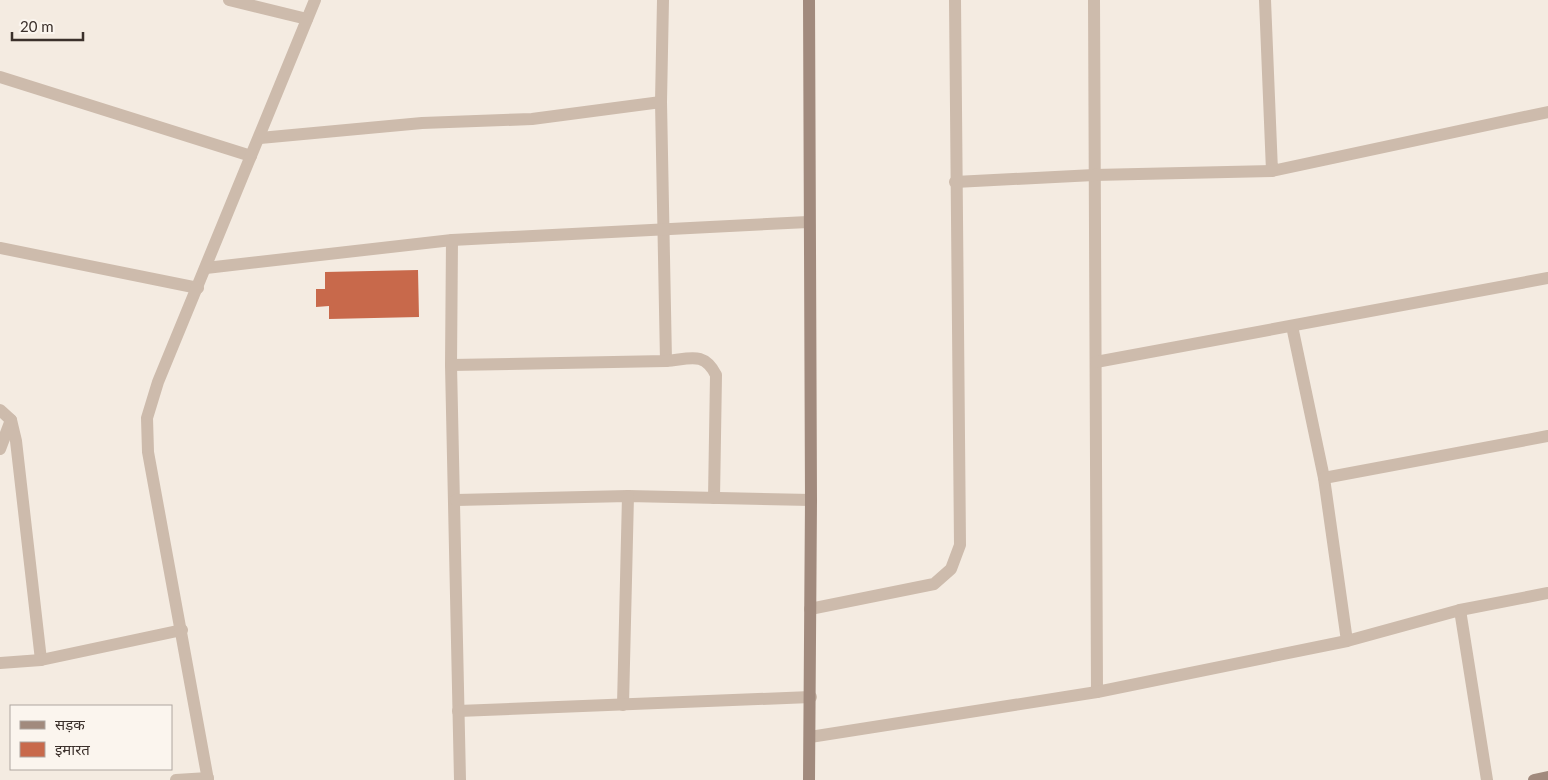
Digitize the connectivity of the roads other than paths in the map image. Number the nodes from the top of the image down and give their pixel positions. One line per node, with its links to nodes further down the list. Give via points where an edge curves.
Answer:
1 (229, 0): 8 (street)
2 (315, 0): 8 (street)
3 (663, 0): 10 (street)
4 (809, 0): 17 (street)
5 (955, 0): 16 (street)
6 (1094, 0): 15 (street)
7 (1265, 0): 14 (street)
8 (307, 20): 12 (street)
9 (0, 77): 13 (street)
10 (661, 102): 12 (street, via 532,119 422,123); 18 (street)
11 (1548, 112): 14 (street)
12 (260, 138): 13 (street)
13 (251, 156): 21 (street)
14 (1272, 171): 15 (street)
15 (1094, 175): 16 (street); 26 (street)
16 (955, 182): 38 (street, via 960,545 952,569 934,584)
17 (808, 222): 18 (street); 36 (street)
18 (663, 230): 19 (street); 25 (street)
19 (452, 240): 21 (street); 27 (street)
20 (0, 248): 23 (street)
21 (206, 268): 23 (street)
22 (1548, 278): 24 (street)
23 (198, 288): 40 (street, via 158,382 147,418 148,452)
24 (1292, 326): 26 (street); 32 (street)
25 (666, 361): 27 (street); 34 (street, via 701,358 710,363 716,375)
26 (1096, 362): 44 (street)
27 (451, 365): 35 (street)
28 (0, 410): 29 (street)
29 (11, 420): 31 (street); 42 (street)
30 (1548, 436): 32 (street)
31 (0, 450)
32 (1324, 478): 41 (street)
33 (628, 496): 34 (street); 35 (street); 46 (street)
34 (714, 498): 36 (street)
35 (456, 500): 47 (street)
36 (811, 500): 38 (street)
37 (1548, 593): 39 (street)
38 (810, 608): 45 (street)
39 (1460, 610): 41 (street); 54 (street)
40 (182, 630): 42 (street); 50 (street)
41 (1347, 641): 44 (street)
42 (41, 660): 43 (street)
43 (0, 663)
44 (1097, 692): 48 (street)
45 (811, 697): 46 (street); 48 (street)
46 (623, 705): 47 (street)
47 (458, 711): 52 (street)
48 (810, 737): 53 (street)
49 (1548, 777): 55 (street)
50 (208, 779): 51 (street)
51 (176, 780)
52 (460, 780)
53 (809, 780)
54 (1488, 780)
55 (1534, 780)

